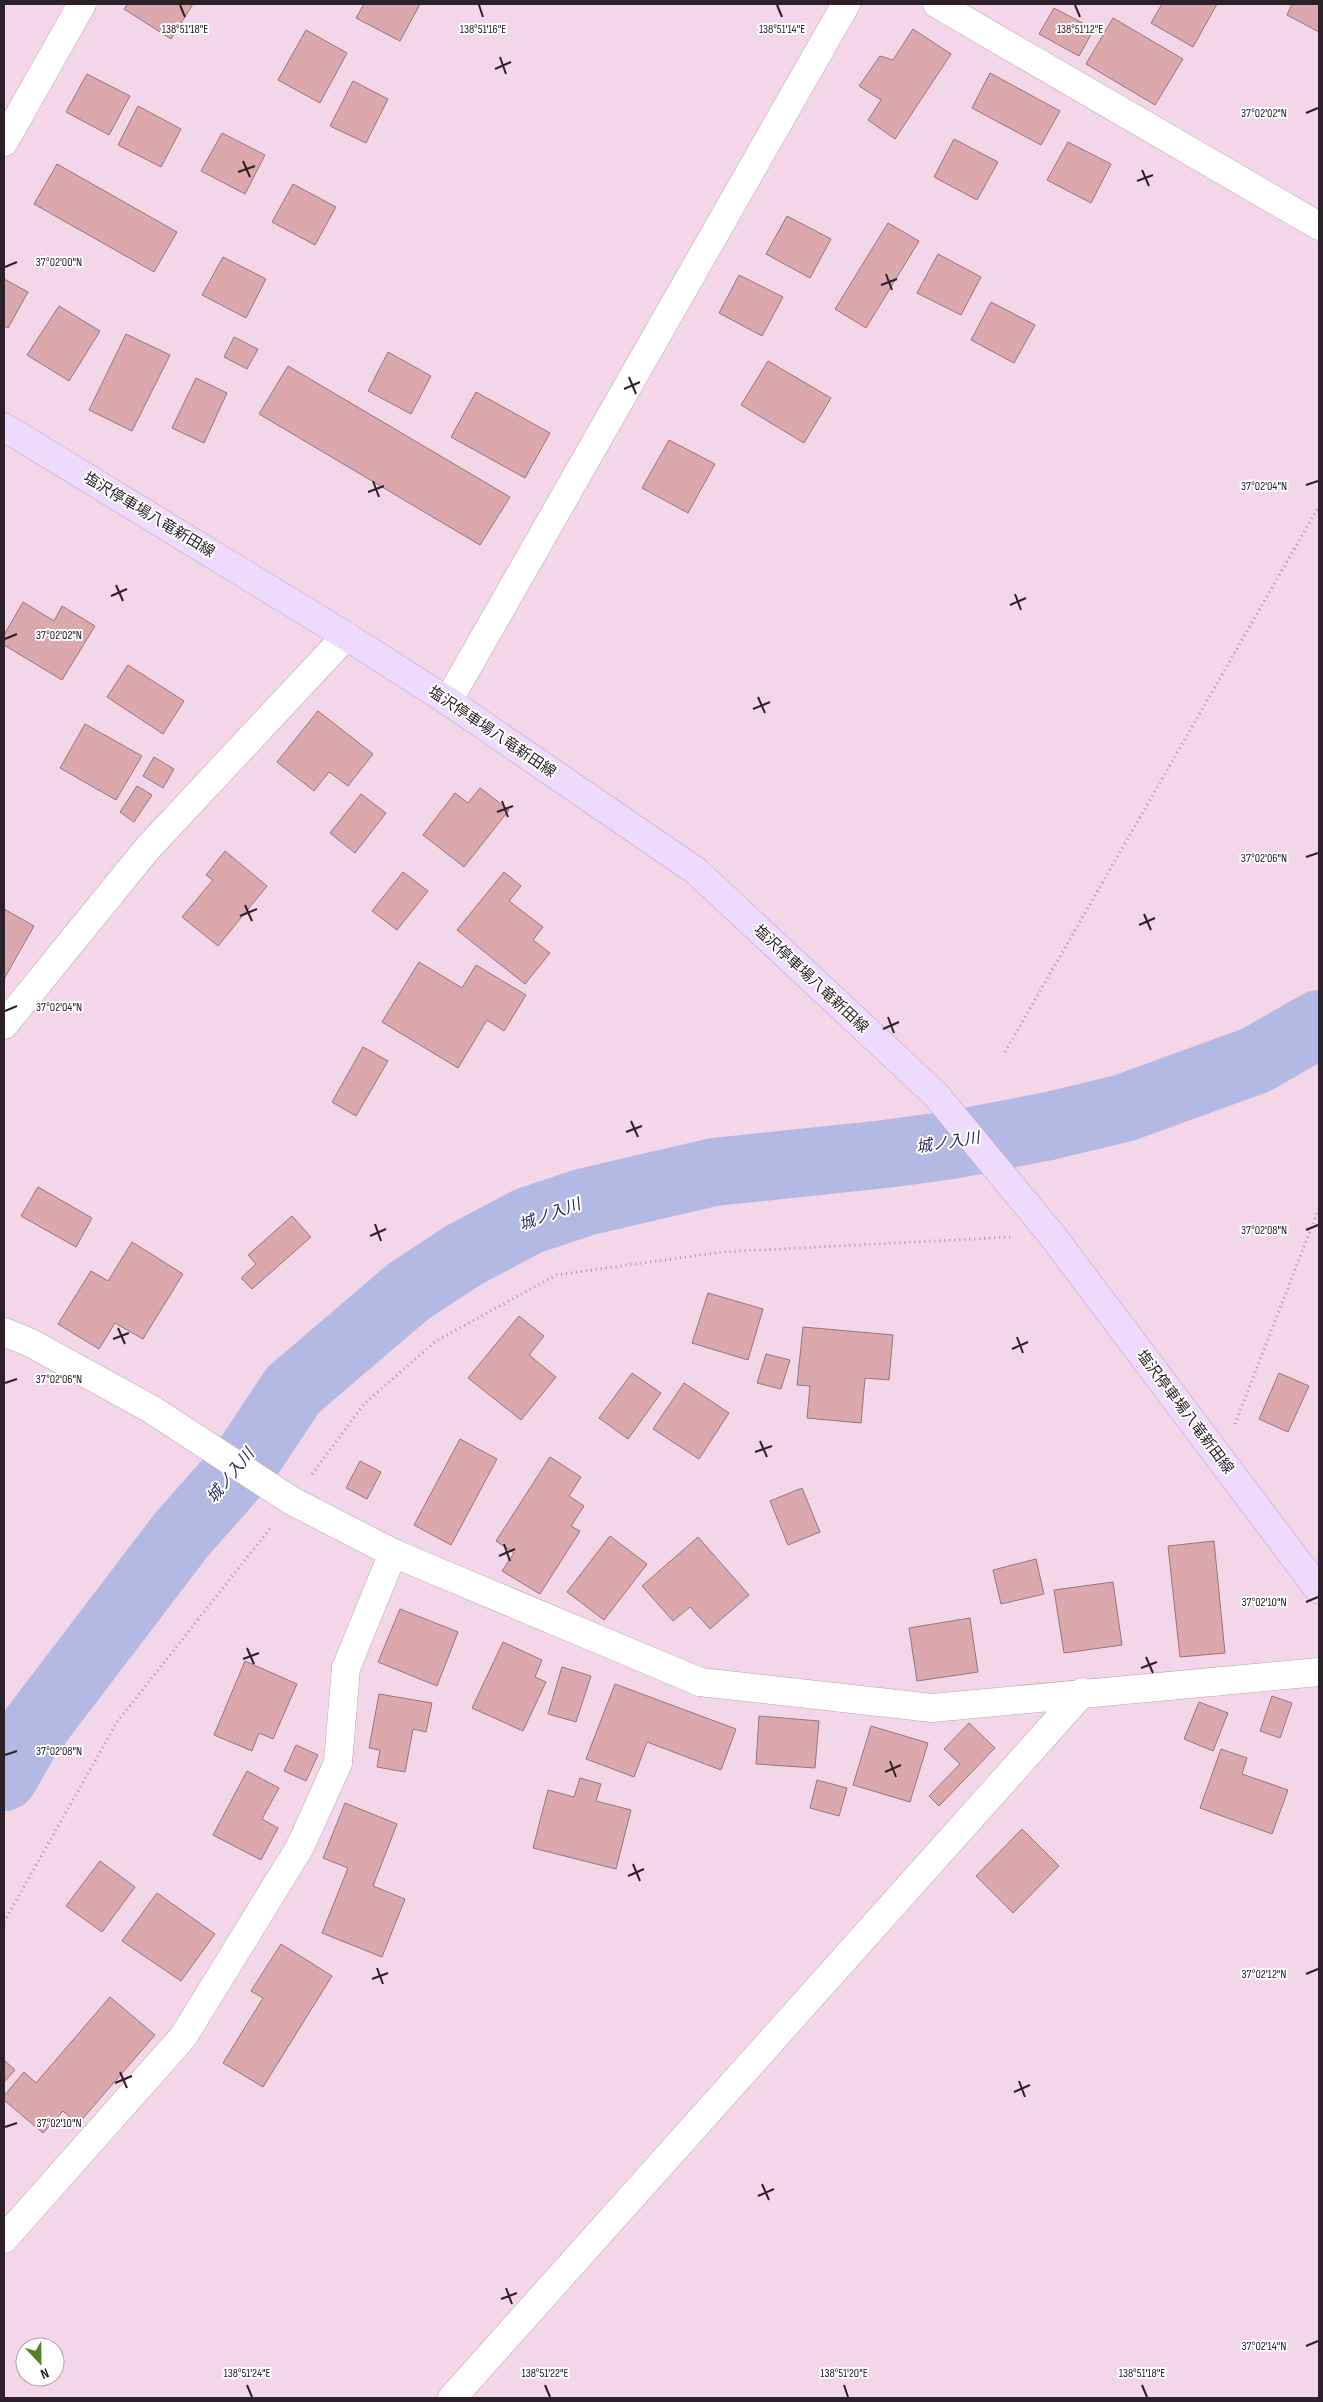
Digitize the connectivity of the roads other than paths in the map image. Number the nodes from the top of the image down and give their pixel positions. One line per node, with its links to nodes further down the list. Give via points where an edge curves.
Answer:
1 (82, 4): 4 (street)
2 (846, 4): 8 (street)
3 (937, 4): 5 (street)
4 (4, 142)
5 (1319, 226)
6 (4, 427): 7 (main road, 塩沢停車場八竜新田線)
7 (346, 636): 8 (main road, 塩沢停車場八竜新田線); 9 (street, via 147,849)
8 (448, 701): 12 (main road, 塩沢停車場八竜新田線, via 696,872 936,1095 1051,1234)
9 (4, 1025)
10 (4, 1332): 11 (street, via 31,1343 150,1410 292,1501)
11 (393, 1553): 14 (street, via 700,1682 932,1708); 15 (street, via 346,1668 338,1763 300,1847 183,2037)
12 (1319, 1590)
13 (1319, 1672): 14 (street)
14 (1083, 1692): 16 (street)
15 (4, 2239)
16 (452, 2398)

